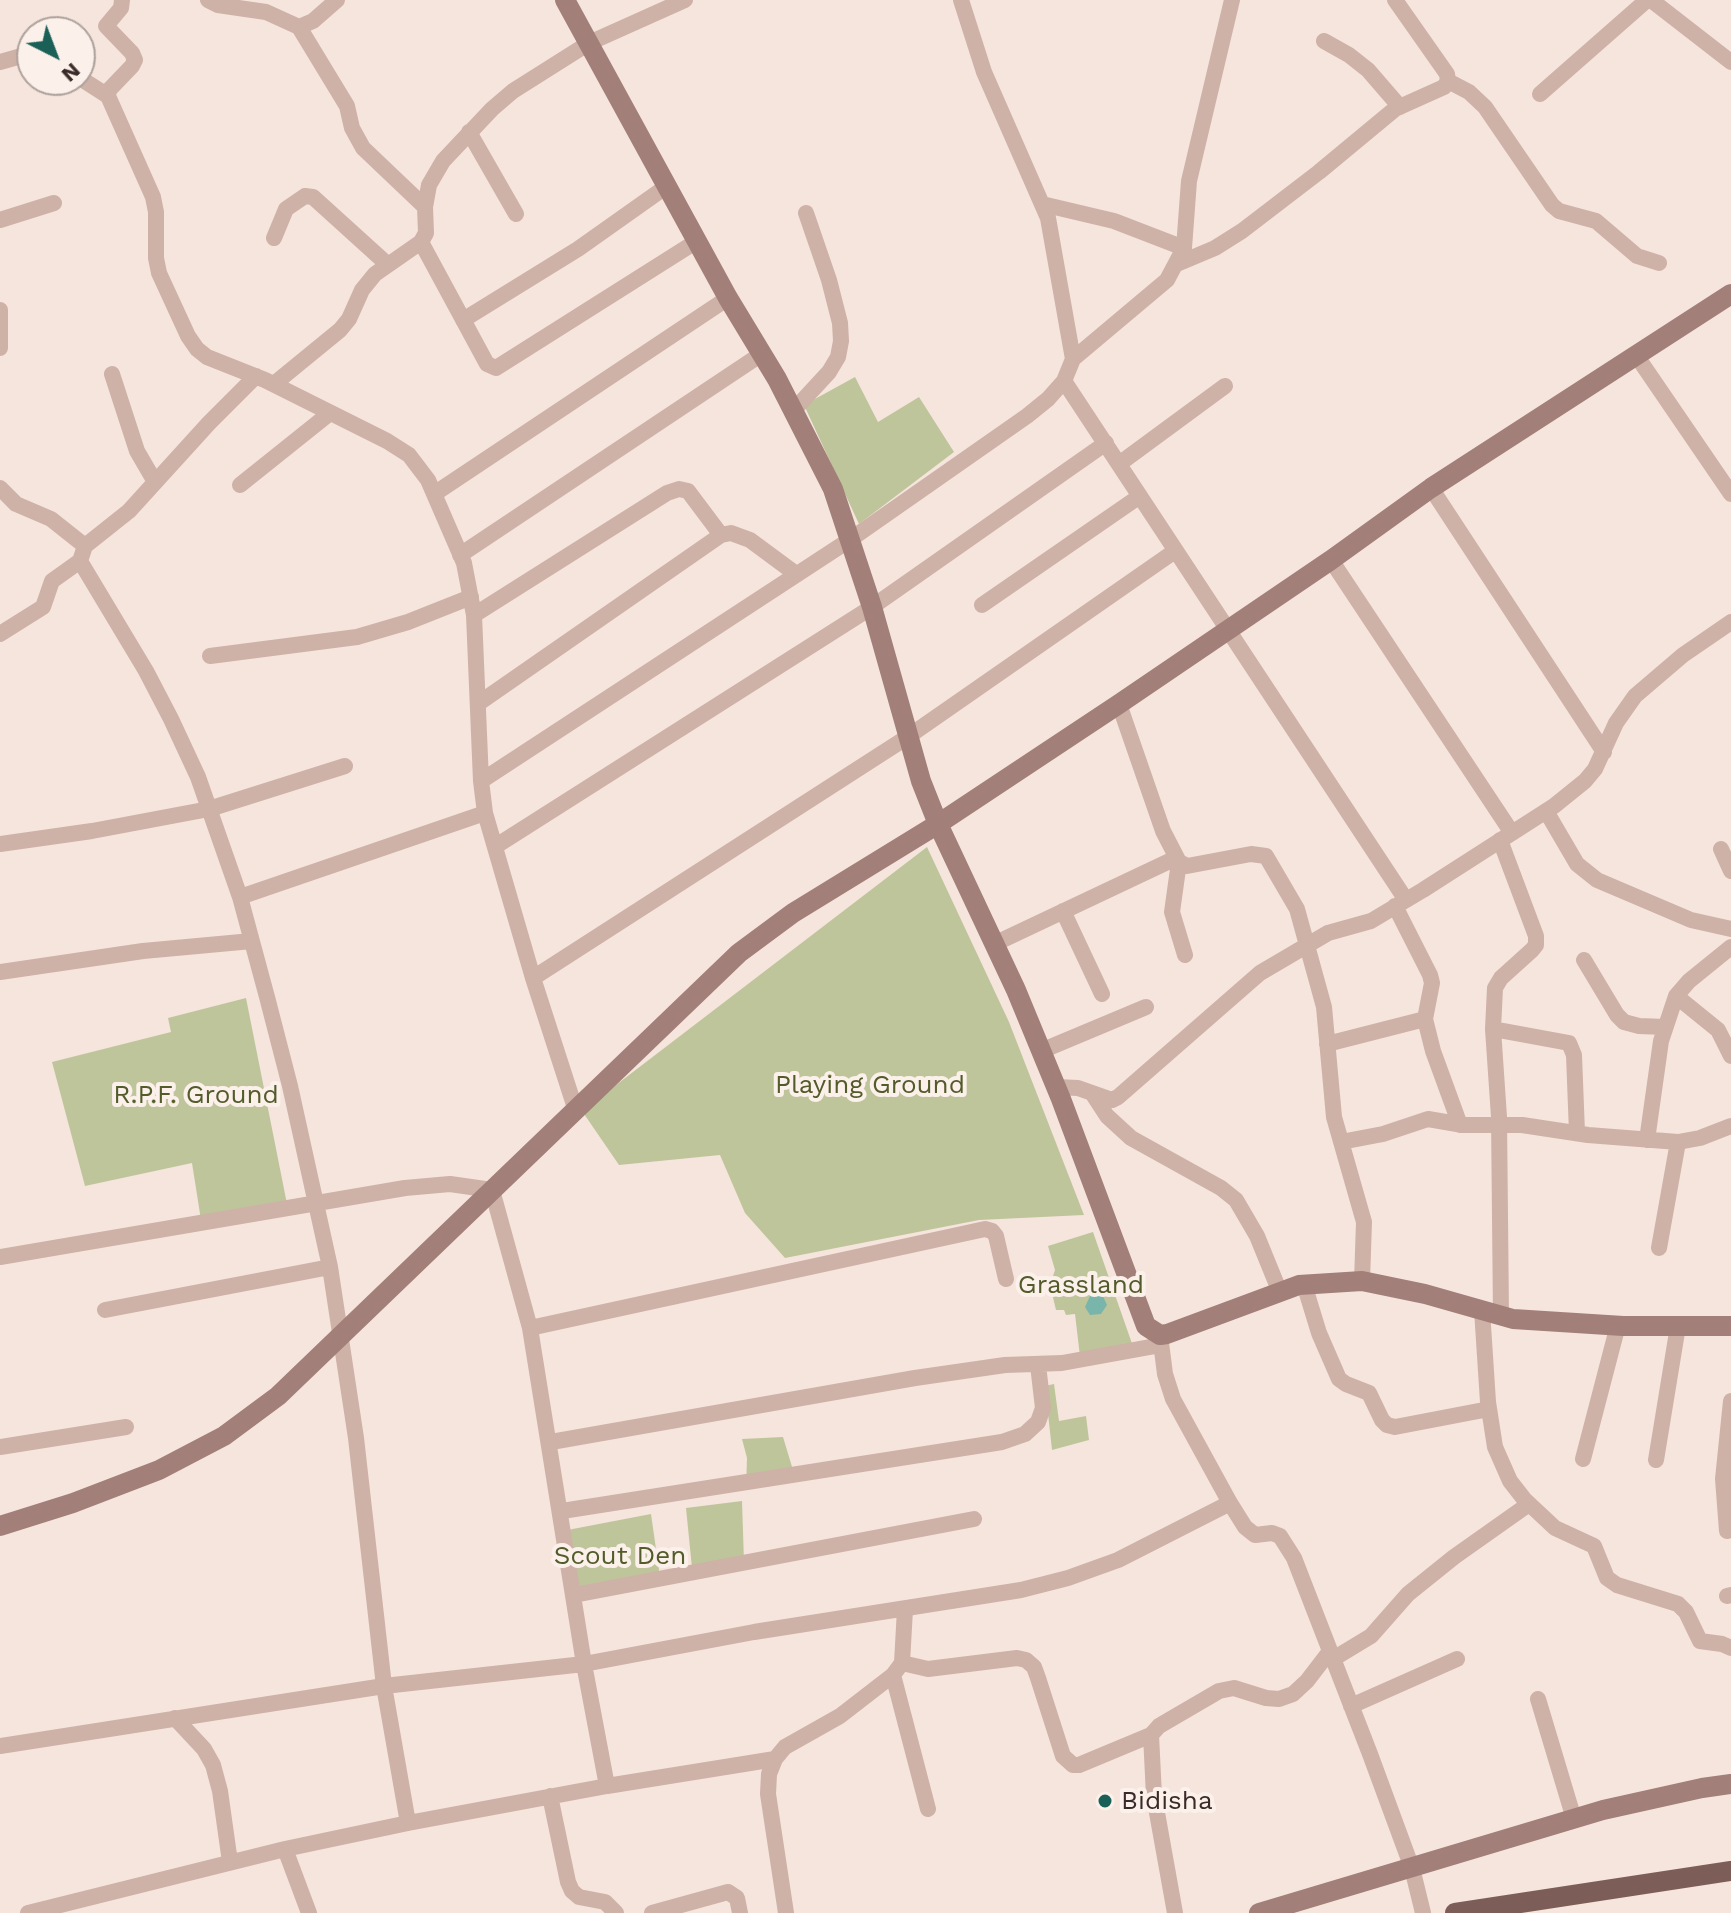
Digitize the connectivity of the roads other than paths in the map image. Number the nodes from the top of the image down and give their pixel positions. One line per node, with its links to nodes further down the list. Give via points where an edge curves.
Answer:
1 (122, 0): 17 (street, via 106,26 135,60)
2 (208, 0): 10 (street)
3 (337, 0): 10 (street)
4 (565, 0): 12 (street)
5 (685, 0): 12 (street)
6 (961, 0): 22 (street, via 984,72)
7 (1232, 0): 30 (street, via 1189,181)
8 (1649, 0): 13 (street); 16 (street)
9 (1399, 2): 14 (street)
10 (299, 27): 23 (street, via 347,106 363,148)
11 (1324, 41): 18 (street, via 1368,70)
12 (589, 43): 19 (street, via 513,91); 20 (street)
13 (1731, 62)
14 (1448, 81): 18 (street, via 1438,91); 31 (street, via 1485,107 1552,205 1596,221 1637,256)
15 (96, 88): 17 (street)
16 (1540, 94)
17 (108, 96): 43 (street, via 153,197 159,273 188,336 207,357)
18 (1400, 107): 33 (street, via 1242,231)
19 (469, 132): 23 (street, via 443,161 429,185); 25 (street)
20 (667, 186): 28 (street); 37 (street)
21 (54, 203): 26 (street)
22 (1042, 204): 30 (street, via 1114,221); 41 (street)
23 (425, 207): 29 (street)
24 (806, 213): 47 (street, via 829,280 841,341 829,372)
25 (516, 214)
26 (0, 220)
27 (274, 238): 32 (street, via 286,209 305,196 313,197)
28 (697, 241): 35 (street); 37 (street, via 496,368 487,364)
29 (421, 242): 32 (street); 37 (street)
30 (1184, 248): 33 (street)
31 (1659, 263)
32 (387, 264): 45 (street, via 362,290 340,330)
33 (1177, 264): 41 (street, via 1152,294)
34 (1731, 294): 40 (street)
35 (728, 298): 39 (street); 55 (street)
36 (0, 310): 38 (street)
37 (463, 320)
38 (0, 348)
39 (760, 355): 47 (street); 62 (street)
40 (1636, 355): 54 (street); 56 (street)
41 (1073, 359): 44 (street)
42 (112, 374): 51 (street, via 137,451)
43 (256, 376): 45 (street); 51 (street)
44 (1064, 381): 49 (street); 59 (street, via 1027,416)
45 (274, 384): 48 (street)
46 (1225, 386): 50 (street)
47 (793, 411): 59 (street, via 833,489)
48 (330, 413): 52 (street); 55 (street, via 409,455)
49 (1106, 443): 50 (street); 67 (street)
50 (1119, 464): 57 (street)
51 (155, 482): 61 (street)
52 (240, 485)
53 (0, 488): 61 (street, via 16,504 51,519)
54 (1431, 488): 63 (street); 76 (street)
55 (434, 494): 62 (street)
56 (1731, 494)
57 (1140, 496): 60 (street); 66 (street)
58 (721, 535): 64 (street, via 750,540); 68 (street, via 688,491 679,489); 73 (street)
59 (851, 539): 64 (street); 67 (street)
60 (1175, 551): 70 (street); 75 (street)
61 (82, 554): 71 (street, via 52,581 43,607); 79 (street, via 171,719)
62 (460, 555): 65 (street)
63 (1331, 560): 70 (street); 83 (street)
64 (796, 574): 78 (street)
65 (471, 597): 68 (street); 72 (street, via 357,637)
66 (982, 605)
67 (872, 607): 75 (street); 85 (street)
68 (474, 615): 73 (street)
69 (1731, 622): 76 (street, via 1635,696)
70 (1227, 630): 74 (street); 90 (street)
71 (0, 634)
72 (210, 656)
73 (479, 703): 78 (street)
74 (1119, 704): 82 (street); 87 (street)
75 (909, 736): 82 (street); 100 (street)
76 (1604, 752): 80 (street, via 1585,781)
77 (345, 766): 79 (street)
78 (481, 781): 81 (street)
79 (209, 809): 84 (street); 89 (street)
80 (1546, 811): 83 (street); 92 (street, via 1577,864 1597,880 1691,920)
81 (485, 813): 85 (street); 89 (street)
82 (938, 824): 94 (street); 112 (street, via 793,913 739,953)
83 (1506, 836): 90 (street); 106 (street, via 1536,945 1495,988)
84 (0, 844)
85 (496, 846): 100 (street)
86 (1721, 849): 88 (street)
87 (1177, 860): 91 (street); 95 (street, via 1187,866 1266,856 1297,909); 97 (street, via 1172,912)
88 (1731, 871)
89 (240, 897): 93 (street)
90 (1401, 903): 95 (street, via 1371,921); 104 (street, via 1432,983)
91 (1063, 911): 94 (street); 101 (street)
92 (1731, 929)
93 (252, 941): 99 (street); 121 (street)
94 (994, 944): 108 (street)
95 (1308, 944): 107 (street); 111 (street, via 1260,973 1118,1097 1112,1100)
96 (1731, 947): 102 (street)
97 (1185, 955)
98 (1584, 960): 105 (street, via 1624,1022)
99 (0, 972)
100 (533, 978): 112 (street)
101 (1102, 994)
102 (1676, 996): 105 (street); 109 (street, via 1718,1030)
103 (1146, 1007): 108 (street)
104 (1425, 1019): 107 (street); 113 (street)
105 (1665, 1027): 117 (street)
106 (1493, 1029): 114 (street); 116 (street, via 1569,1043)
107 (1327, 1044): 118 (street)
108 (1041, 1051): 110 (street)
109 (1731, 1056)
110 (1056, 1087): 111 (street); 136 (street, via 1146,1326)
111 (1090, 1091): 128 (street, via 1131,1138 1236,1200)
112 (576, 1111): 120 (street)
113 (1460, 1125): 114 (street); 118 (street, via 1428,1119)
114 (1499, 1126): 116 (street); 130 (street)
115 (1731, 1126): 119 (street)
116 (1577, 1133): 117 (street)
117 (1647, 1140): 119 (street)
118 (1341, 1142): 126 (street, via 1364,1222)
119 (1678, 1142): 122 (street)
120 (492, 1190): 121 (street, via 450,1184); 134 (street); 135 (street)
121 (315, 1203): 123 (street); 124 (street)
122 (1659, 1248)
123 (0, 1257)
124 (330, 1267): 129 (street); 135 (street)
125 (1006, 1279): 134 (street, via 996,1236 985,1229)
126 (1362, 1281): 127 (street); 130 (street)
127 (1304, 1284): 128 (street); 139 (street, via 1339,1379 1369,1393 1387,1425)
128 (1279, 1290): 136 (street)
129 (105, 1310)
130 (1492, 1313): 131 (street); 139 (street)
131 (1618, 1325): 132 (street); 143 (street)
132 (1678, 1326): 133 (street); 144 (street)
133 (1731, 1326)
134 (530, 1328): 141 (street)
135 (340, 1335): 149 (street, via 278,1396 224,1436 159,1470); 158 (street)
136 (1160, 1340): 137 (street); 145 (street, via 1173,1399)
137 (1038, 1365): 141 (street, via 915,1378); 147 (street, via 1043,1408 1038,1422 1025,1434 1002,1442)
138 (1731, 1401): 150 (street, via 1723,1479)
139 (1489, 1409): 146 (street, via 1498,1458)
140 (126, 1427): 142 (street)
141 (551, 1442): 147 (street)
142 (0, 1447)
143 (1583, 1459)
144 (1656, 1460)
145 (1230, 1503): 152 (street, via 1118,1560 1068,1578); 154 (street, via 1255,1535 1272,1533 1286,1544)
146 (1529, 1504): 153 (street, via 1555,1528 1594,1546 1607,1578 1678,1604 1700,1641); 154 (street, via 1408,1594 1371,1636)
147 (562, 1511): 151 (street)
148 (974, 1519): 151 (street)
149 (0, 1526)
150 (1727, 1531)
151 (574, 1595): 156 (street)
152 (905, 1609): 156 (street); 157 (street)
153 (1731, 1648)
154 (1331, 1655): 160 (street); 162 (street, via 1293,1694 1279,1699 1234,1688 1219,1691)
155 (1457, 1659): 160 (street)
156 (584, 1664): 158 (street); 166 (street)
157 (898, 1669): 162 (street, via 1026,1660 1034,1667 1063,1756 1073,1765); 164 (street); 168 (street)
158 (384, 1686): 161 (street); 170 (street)
159 (1538, 1699): 169 (street)
160 (1351, 1706): 173 (street)
161 (175, 1718): 163 (street); 172 (street, via 213,1765)
162 (1151, 1735): 181 (street, via 1154,1796)
163 (0, 1746)
164 (775, 1759): 166 (street); 180 (street, via 768,1794)
165 (1731, 1784): 169 (street)
166 (607, 1786): 167 (street)
167 (550, 1796): 170 (street); 177 (street, via 572,1891 605,1902)
168 (928, 1809)
169 (1574, 1819): 173 (street)
170 (408, 1823): 171 (street)
171 (285, 1849): 172 (street); 176 (street)
172 (230, 1862): 175 (street)
173 (1412, 1868): 182 (street); 183 (street)
174 (1731, 1871): 184 (main road)
175 (28, 1913)
176 (309, 1913)
177 (616, 1913)
178 (652, 1913): 179 (street, via 728,1892 737,1898)
179 (740, 1913)
180 (786, 1913)
181 (1175, 1913)
182 (1259, 1913)
183 (1423, 1913)
184 (1455, 1913)

